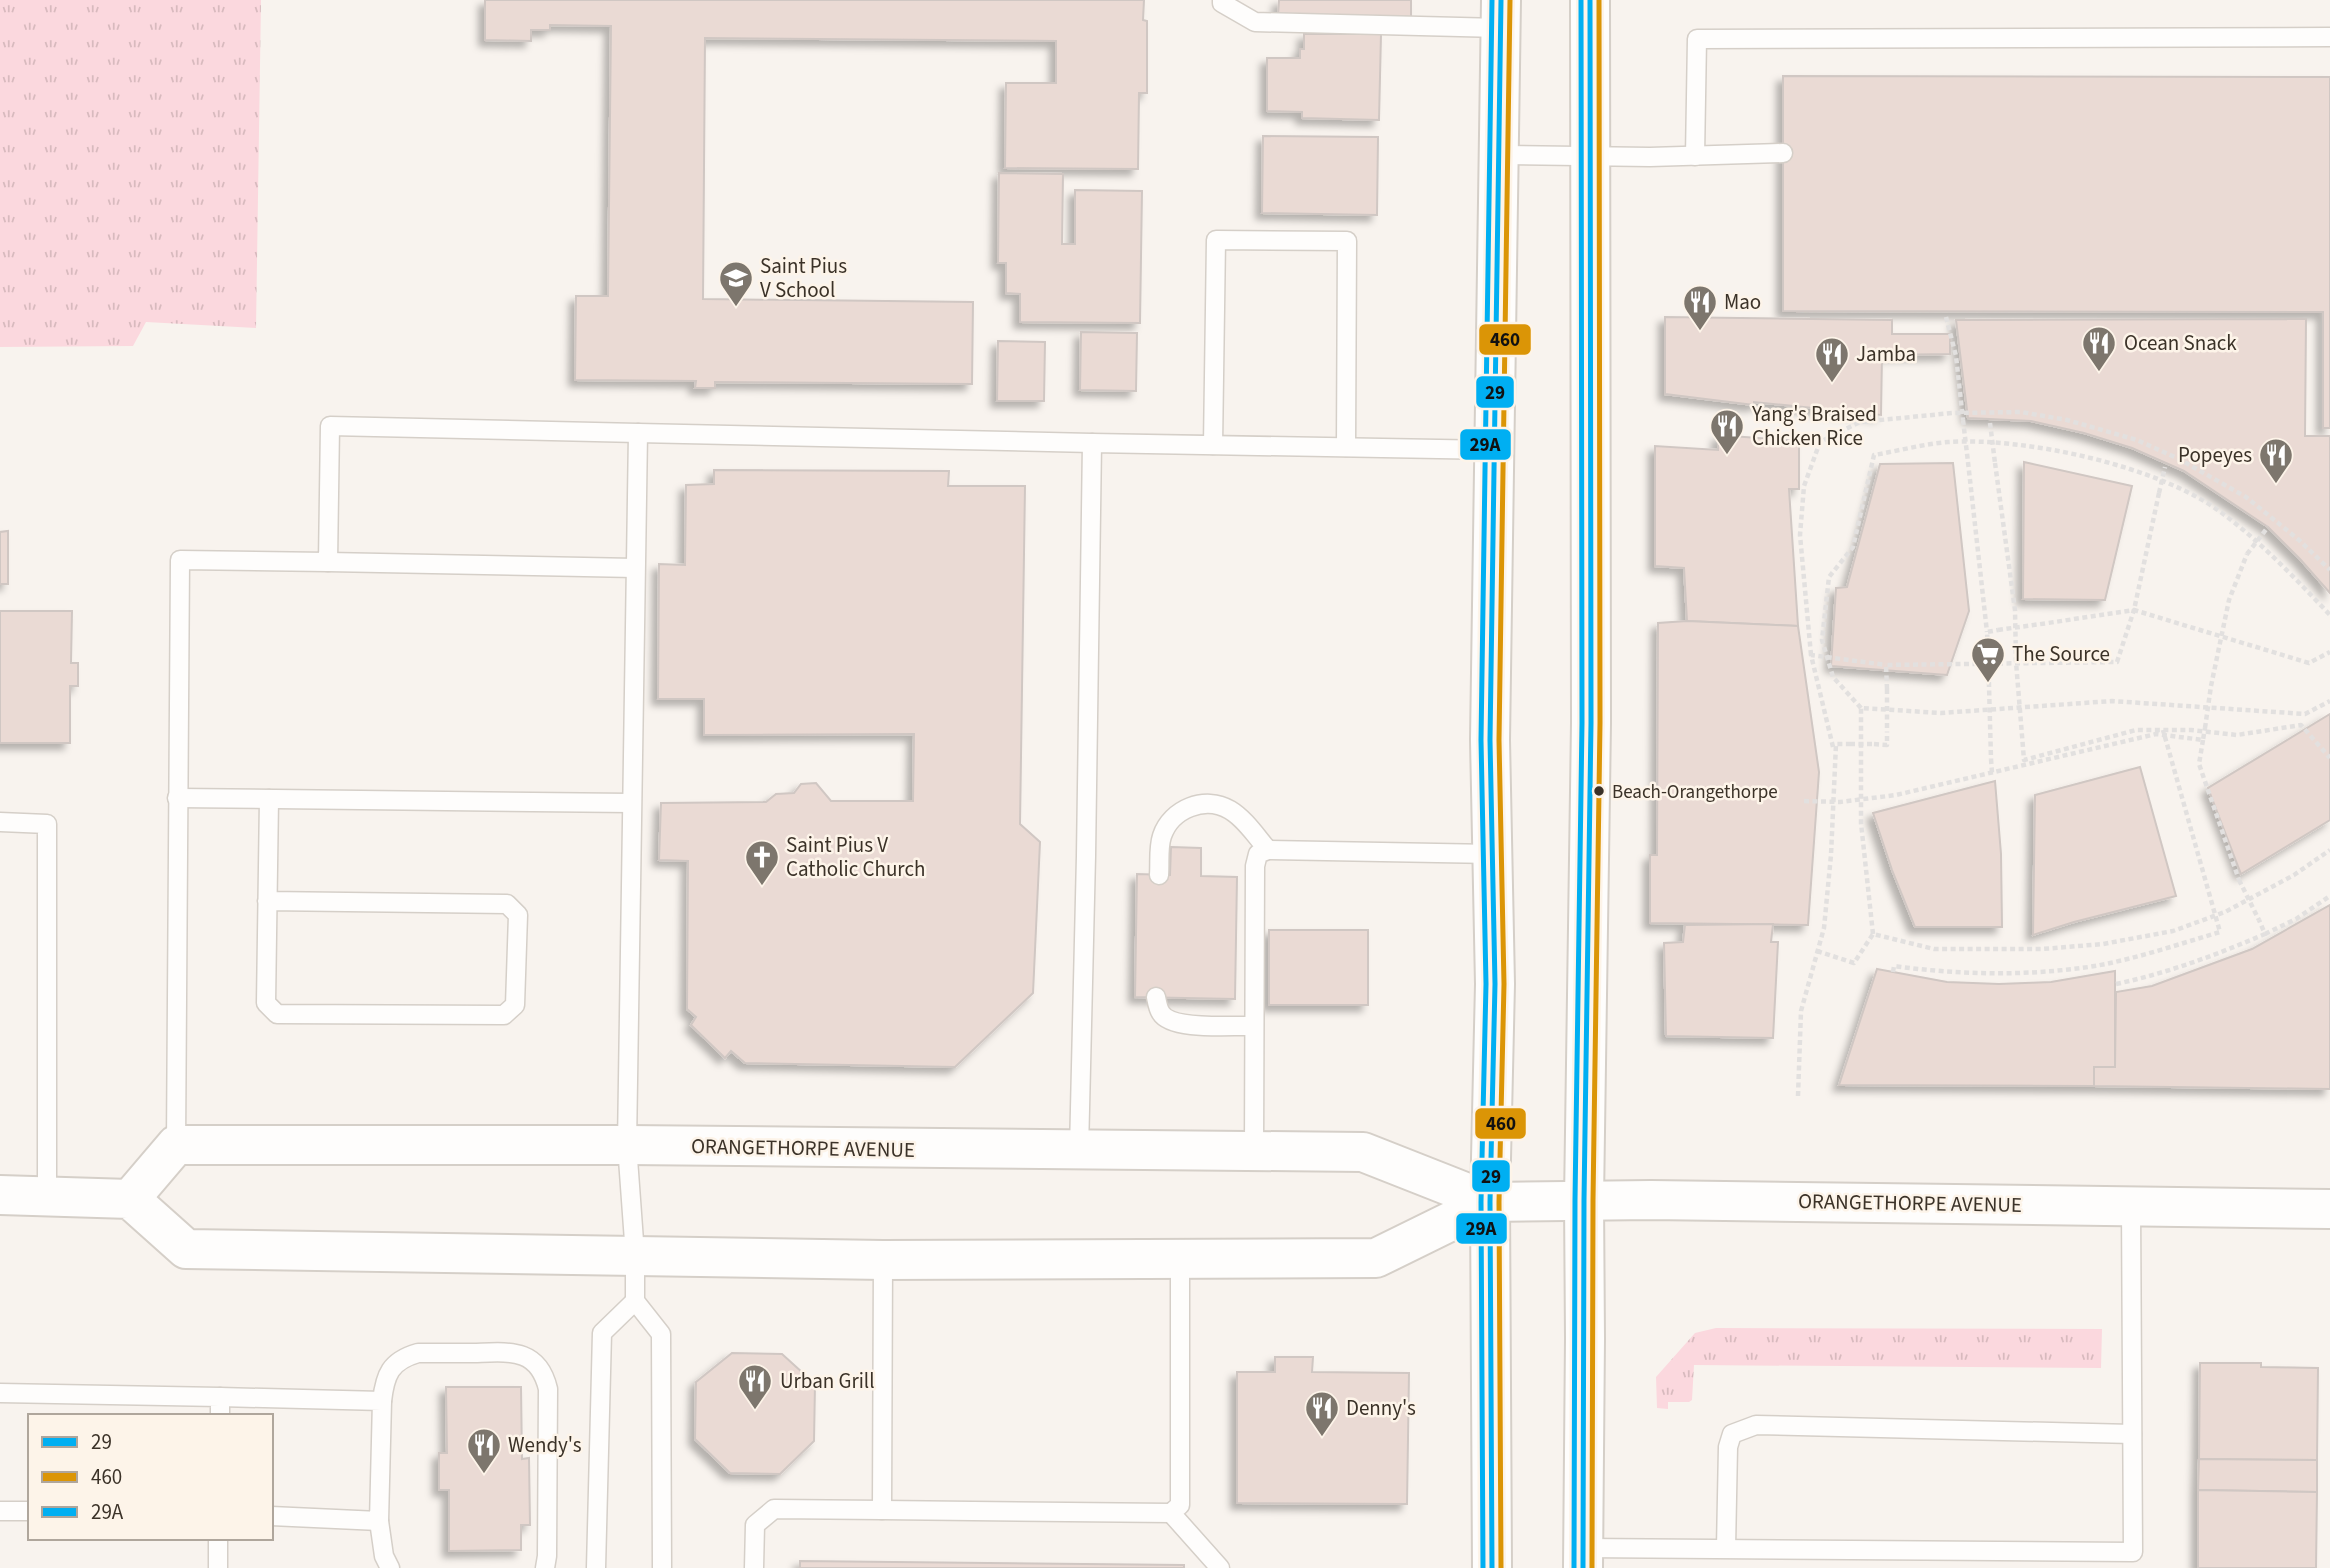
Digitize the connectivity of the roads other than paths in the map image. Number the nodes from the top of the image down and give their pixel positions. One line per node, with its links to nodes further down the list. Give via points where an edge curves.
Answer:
1 (1222, 0): 3 (lane, via 1255,22)
2 (1590, 0): 7 (main road)
3 (1501, 14): 6 (main road)
4 (2330, 37): 8 (lane, via 1697,38)
5 (1783, 153): 8 (lane)
6 (1499, 155): 7 (lane); 13 (main road)
7 (1591, 156): 8 (lane); 33 (main road, via 1591,723)
8 (1695, 156)
9 (638, 433): 10 (lane); 14 (lane, via 330,426); 15 (lane)
10 (1091, 443): 11 (lane); 28 (lane)
11 (1213, 445): 12 (lane); 12 (lane, via 1216,240 1347,241)
12 (1346, 447): 13 (lane)
13 (1495, 450): 21 (main road, via 1490,740)
14 (328, 562): 15 (lane); 16 (lane, via 180,561)
15 (635, 568): 18 (lane)
16 (177, 798): 17 (lane); 26 (lane)
17 (269, 799): 18 (lane); 23 (lane)
18 (631, 803): 27 (lane)
19 (0, 822): 31 (lane, via 47,824)
20 (1268, 850): 21 (lane); 22 (lane, via 1229,809 1215,804 1188,807 1166,825); 25 (lane, via 1258,854 1255,866)
21 (1493, 854): 34 (main road)
22 (1159, 875)
23 (267, 901): 23 (lane, via 266,1003 277,1014 504,1015 515,1005 518,915 507,904)
24 (1156, 998): 25 (lane, via 1161,1013 1179,1024)
25 (1252, 1026): 29 (lane)
26 (176, 1145): 27 (main road, ORANGETHORPE AVENUE); 32 (main road)
27 (627, 1145): 28 (main road, ORANGETHORPE AVENUE); 37 (lane)
28 (1079, 1151): 29 (main road, ORANGETHORPE AVENUE)
29 (1254, 1152): 34 (main road, ORANGETHORPE AVENUE, via 1363,1152)
30 (0, 1195): 31 (main road)
31 (47, 1196): 32 (main road)
32 (130, 1199): 37 (main road, ORANGETHORPE AVENUE, via 186,1249)
33 (1584, 1200): 34 (main road, ORANGETHORPE AVENUE); 35 (main road, ORANGETHORPE AVENUE); 54 (main road)
34 (1490, 1202): 38 (main road, ORANGETHORPE AVENUE, via 1376,1258); 63 (main road)
35 (2130, 1206): 36 (main road, ORANGETHORPE AVENUE); 45 (lane)
36 (2330, 1209)
37 (635, 1255): 39 (main road, ORANGETHORPE AVENUE); 40 (lane)
38 (1180, 1259): 39 (main road, ORANGETHORPE AVENUE); 49 (lane, via 1180,1505)
39 (883, 1260): 46 (lane)
40 (635, 1301): 59 (lane, via 602,1333); 60 (lane, via 661,1334)
41 (0, 1393): 42 (lane)
42 (220, 1397): 43 (lane); 44 (lane)
43 (382, 1401): 51 (lane); 58 (lane, via 391,1369 418,1353 512,1352 541,1369 548,1389)
44 (220, 1414)
45 (2132, 1434): 53 (lane, via 1756,1425 1732,1434 1728,1447); 55 (lane)
46 (882, 1510): 49 (lane); 61 (lane, via 774,1509 755,1525)
47 (0, 1511): 48 (lane)
48 (28, 1511)
49 (1171, 1513): 62 (lane)
50 (273, 1516): 51 (lane)
51 (379, 1521): 57 (lane)
52 (218, 1540): 56 (lane)
53 (1726, 1548): 54 (lane); 55 (lane)
54 (1583, 1558)
55 (2133, 1560)
56 (218, 1568)
57 (390, 1568)
58 (545, 1568)
59 (596, 1568)
60 (662, 1568)
61 (754, 1568)
62 (1220, 1568)
63 (1492, 1568)

